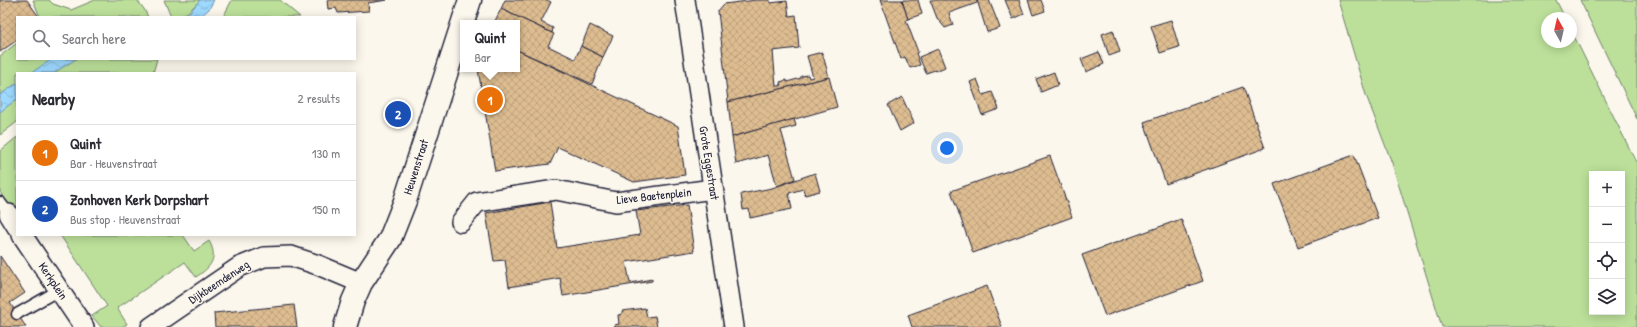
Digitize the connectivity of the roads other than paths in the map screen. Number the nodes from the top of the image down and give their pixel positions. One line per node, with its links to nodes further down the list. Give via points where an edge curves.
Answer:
1 (470, 0): 3 (street, Heuvenstraat)
2 (685, 0): 5 (street, Grote Eggestraat)
3 (464, 20)
4 (460, 31): 8 (street, Heuvenstraat, via 405,201 390,239)
5 (713, 189): 6 (street, Lieve Baetenplein, via 616,202 556,190 477,202); 14 (street, Grote Eggestraat)
6 (461, 222)
7 (23, 236): 9 (street, Kerkplein)
8 (361, 283): 12 (street, Dijkbeemdenweg, via 292,256 264,257 239,267); 13 (street, Heuvenstraat)
9 (59, 290): 10 (lane); 11 (street, Kerkplein)
10 (17, 314)
11 (84, 327)
12 (151, 327)
13 (345, 327)
14 (734, 327)

